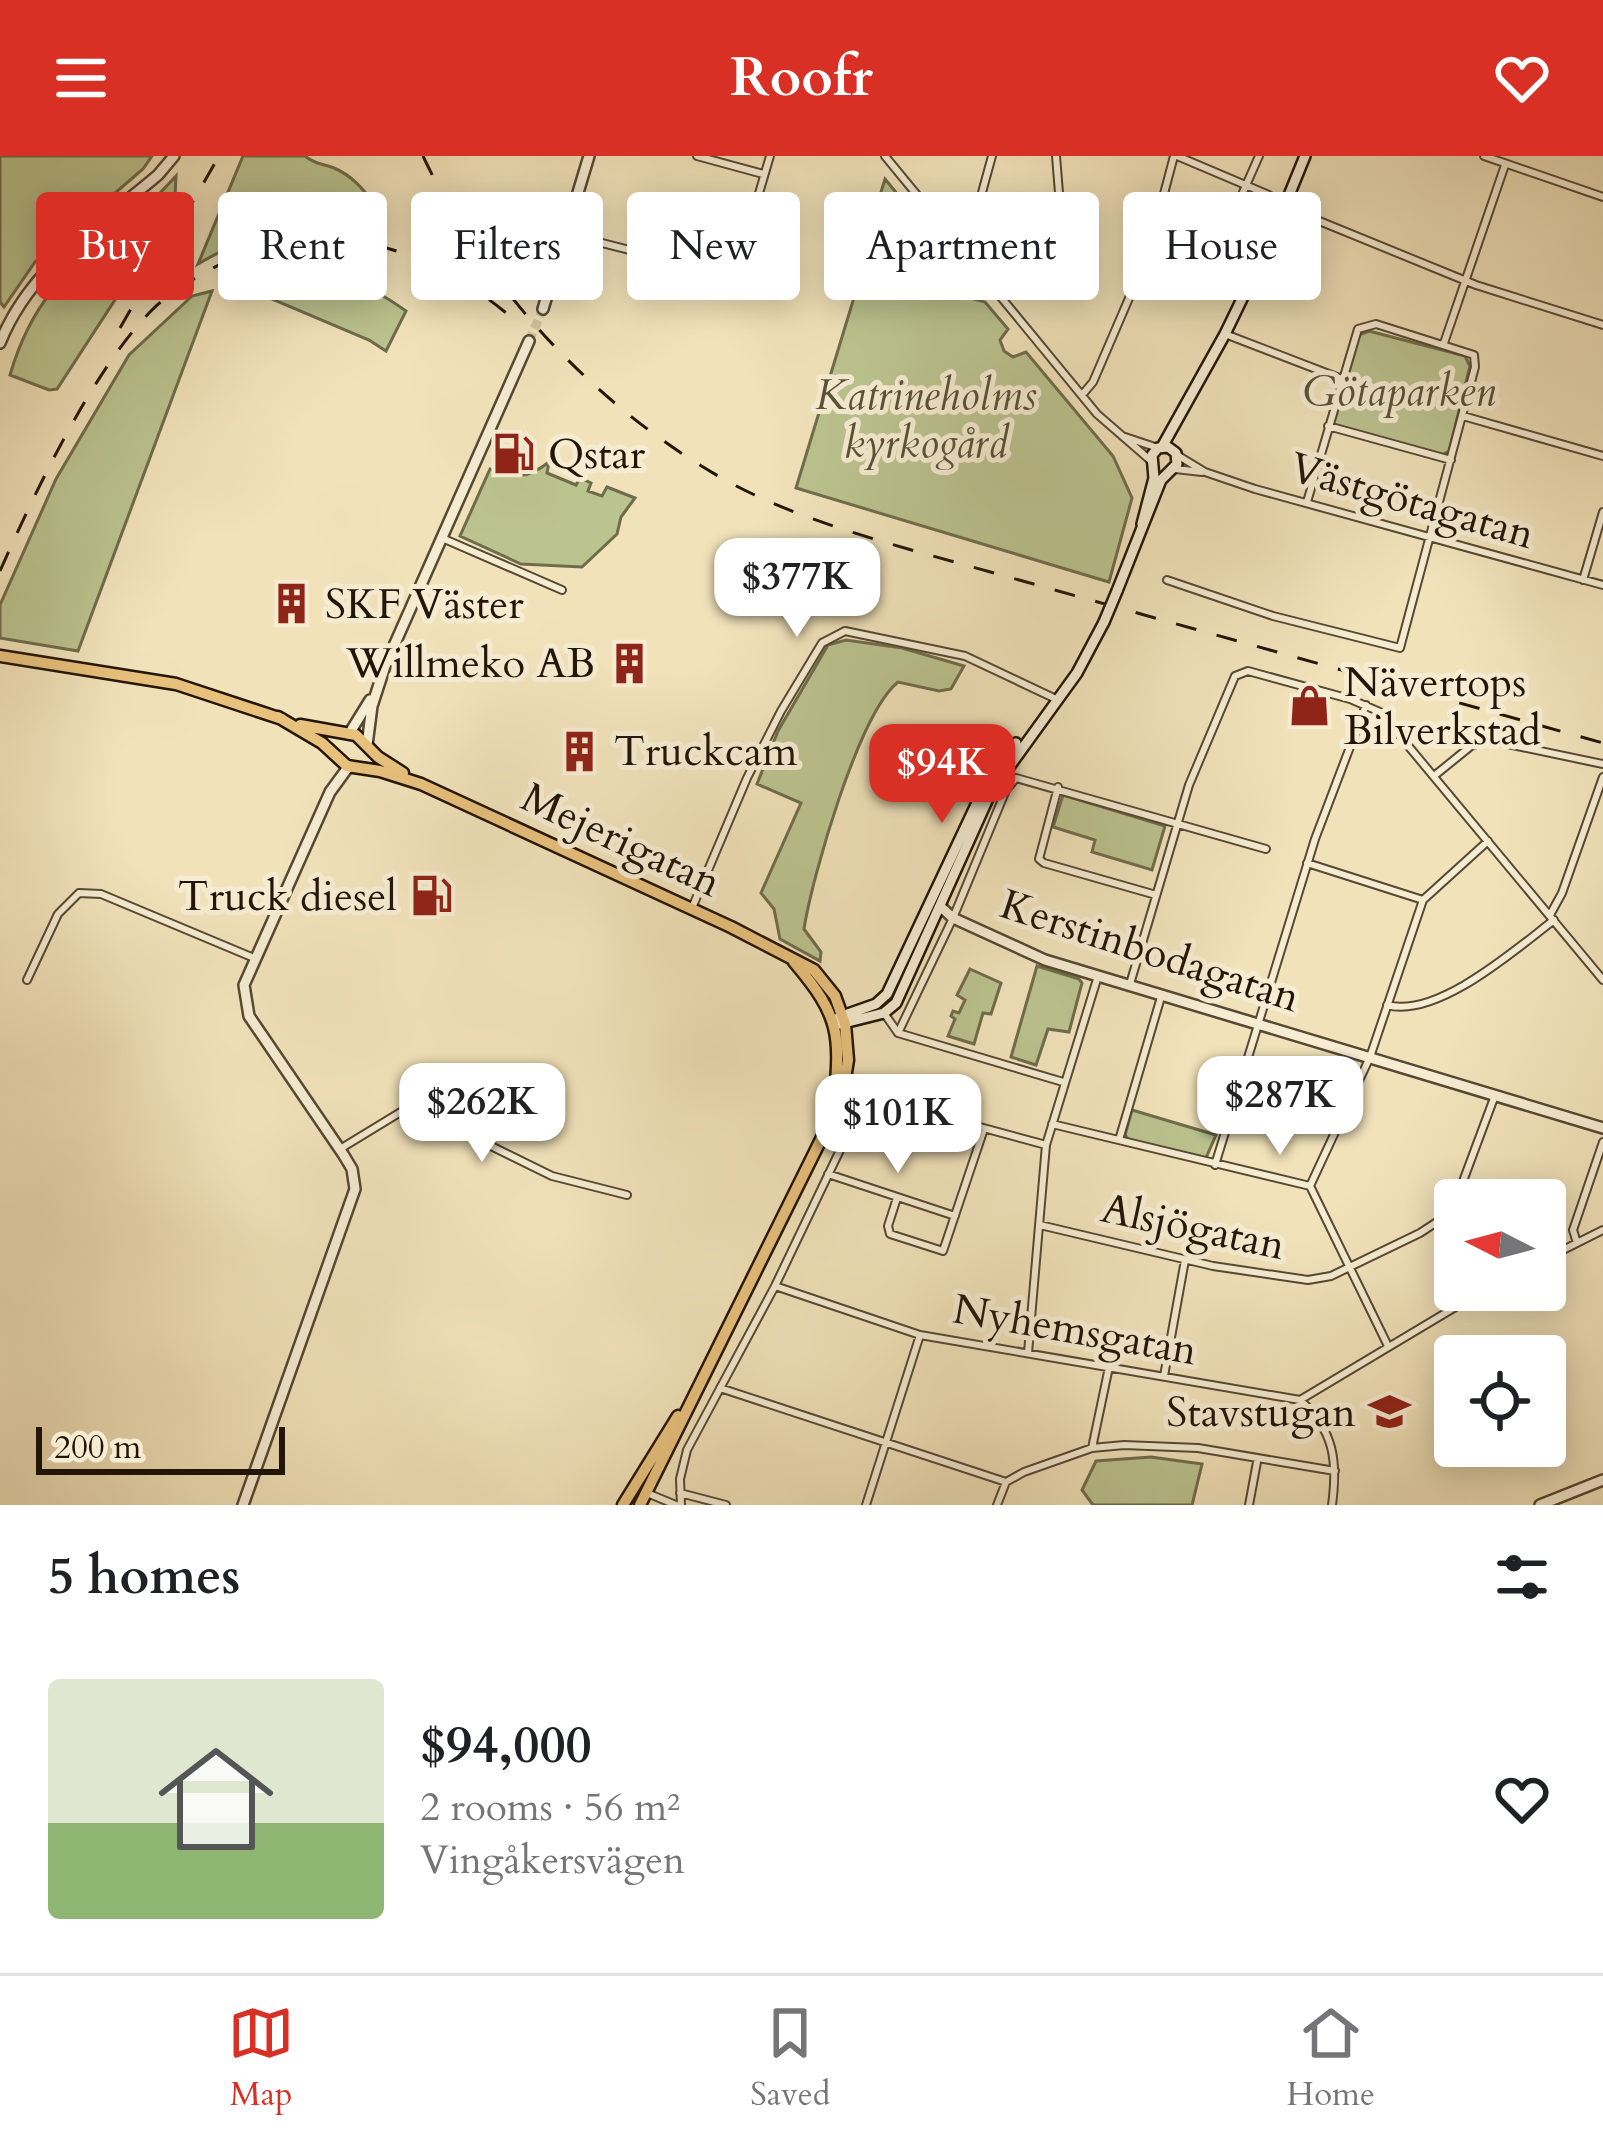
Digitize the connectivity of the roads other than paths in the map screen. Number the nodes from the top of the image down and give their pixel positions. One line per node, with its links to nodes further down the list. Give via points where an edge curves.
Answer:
1 (173, 156): 35 (street, via 42,272)
2 (589, 156): 15 (street)
3 (697, 156): 13 (street)
4 (770, 156): 13 (street)
5 (885, 156): 16 (street)
6 (992, 156): 17 (street)
7 (1056, 156): 18 (street)
8 (1176, 156): 14 (street); 19 (street)
9 (1259, 156): 14 (street)
10 (1306, 156): 22 (street)
11 (1484, 156): 12 (street)
12 (1504, 165): 23 (street); 26 (street)
13 (764, 174): 25 (street, via 730,274)
14 (1248, 187): 20 (street); 21 (street)
15 (579, 192)
16 (913, 192)
17 (982, 192)
18 (1058, 192)
19 (1166, 192)
20 (1246, 192)
21 (1261, 192)
22 (1292, 192)
23 (1603, 197)
24 (1321, 221): 26 (street)
25 (603, 243)
26 (1465, 280): 32 (street); 36 (street)
27 (546, 300): 31 (street)
28 (1003, 300): 38 (street)
29 (1128, 300): 38 (street)
30 (1242, 300): 33 (street)
31 (543, 309)
32 (1603, 325)
33 (1225, 334): 37 (street); 42 (street)
34 (530, 341): 50 (street)
35 (0, 343)
36 (1444, 343): 37 (street, via 1376,324 1359,328); 39 (street, via 1475,359)
37 (1342, 379): 40 (street)
38 (1082, 394): 41 (street)
39 (1462, 416): 43 (street); 44 (street)
40 (1328, 426): 44 (street); 47 (street)
41 (1119, 435): 42 (street, Västgötagatan); 45 (street)
42 (1167, 450): 45 (street); 45 (street); 46 (street, Västgötagatan)
43 (1603, 455)
44 (1451, 460): 49 (street)
45 (1162, 468): 46 (street, Västgötagatan); 57 (street, bridge, via 1104,622)
46 (1205, 472): 47 (street, Västgötagatan)
47 (1306, 502): 49 (street, Västgötagatan)
48 (1603, 512): 52 (street)
49 (1431, 537): 51 (street, via 1398,649); 52 (street, Västgötagatan)
50 (442, 538): 54 (street); 56 (street)
51 (1167, 580)
52 (1583, 580): 53 (street, Västgötagatan)
53 (1603, 585)
54 (562, 590)
55 (0, 656): 59 (main road, Mejerigatan, via 176,684)
56 (378, 685): 60 (street); 61 (street)
57 (1056, 699): 74 (street, via 992,775); 75 (street, via 965,656 845,631 829,636 760,750)
58 (1366, 705): 64 (street); 68 (street, via 1240,672); 71 (street)
59 (278, 717): 60 (main road, Mejerigatan); 62 (main road, Mejerigatan)
60 (347, 735): 61 (main road); 62 (main road, via 335,746)
61 (367, 745): 62 (main road, via 366,758); 66 (main road, Mejerigatan)
62 (344, 761): 66 (main road, Mejerigatan); 78 (street)
63 (1603, 764): 64 (street, via 1488,740)
64 (1434, 776): 69 (street)
65 (1603, 777): 76 (street)
66 (422, 784): 75 (main road, Mejerigatan)
67 (1058, 788): 68 (street); 72 (street, via 1039,859); 77 (street, via 1010,782)
68 (1178, 822): 70 (street); 72 (street)
69 (1488, 841): 73 (street); 76 (street)
70 (1266, 849)
71 (1307, 863): 73 (street); 87 (street)
72 (1156, 895): 82 (street)
73 (1423, 900): 84 (street)
74 (937, 904): 77 (street); 85 (street, via 896,1003)
75 (692, 908): 86 (main road, Mejerigatan, via 791,960)
76 (1551, 917): 81 (street); 84 (street, via 1461,989)
77 (953, 919): 79 (street, Kerstinbodagatan); 88 (street)
78 (254, 958): 80 (street, via 80,892 58,914); 98 (street, via 244,985 249,1016)
79 (1098, 976): 82 (street, Kerstinbodagatan); 90 (street)
80 (27, 980)
81 (1603, 980)
82 (1130, 984): 83 (street, Kerstinbodagatan)
83 (1161, 997): 87 (street, Kerstinbodagatan); 95 (street)
84 (1387, 1005): 89 (street)
85 (882, 1007): 86 (street); 88 (street)
86 (840, 1020): 129 (main road, via 833,1111)
87 (1257, 1023): 89 (street, Kerstinbodagatan); 99 (street)
88 (898, 1033): 90 (street)
89 (1370, 1057): 91 (street, Kerstinbodagatan); 102 (street)
90 (1063, 1082): 92 (street)
91 (1494, 1098): 93 (street, Kerstinbodagatan); 101 (street, Alsjögatan)
92 (1052, 1124): 95 (street); 97 (street)
93 (1603, 1128)
94 (984, 1129): 97 (street); 100 (street, via 871,1098); 105 (street)
95 (1119, 1140): 99 (street)
96 (1603, 1142): 109 (street, via 1573,1230)
97 (1046, 1145): 106 (street)
98 (340, 1149): 103 (street, via 416,1109 551,1176); 130 (street, via 352,1169 353,1200)
99 (1215, 1165): 102 (street)
100 (828, 1174): 104 (street); 113 (street)
101 (1464, 1179)
102 (1310, 1186): 112 (street)
103 (627, 1195)
104 (897, 1198): 105 (street); 105 (street, via 889,1231 907,1241 943,1251)
105 (956, 1216)
106 (1040, 1225): 111 (street, Alsjögatan); 117 (street)
107 (1434, 1225): 112 (street, Alsjögatan)
108 (1603, 1230): 109 (street)
109 (1576, 1243): 110 (street)
110 (1566, 1248)
111 (1185, 1259): 112 (street, Alsjögatan, via 1298,1280); 119 (street)
112 (1349, 1267): 116 (street)
113 (776, 1286): 115 (street, Nyhemsgatan); 120 (street)
114 (1448, 1311): 116 (street)
115 (920, 1334): 117 (street, Nyhemsgatan); 122 (street)
116 (1388, 1346): 121 (street)
117 (1028, 1353): 118 (street, Nyhemsgatan)
118 (1109, 1367): 119 (street, Nyhemsgatan); 123 (street)
119 (1164, 1376): 121 (street, Nyhemsgatan)
120 (720, 1388): 122 (street); 128 (street, via 687,1450)
121 (1300, 1400): 125 (street, via 1325,1427)
122 (886, 1442): 127 (street); 134 (street)
123 (1092, 1448): 124 (street, via 1177,1446); 127 (street)
124 (1258, 1460): 125 (street); 136 (street)
125 (1335, 1471): 137 (street)
126 (1603, 1480): 138 (street)
127 (1006, 1482): 135 (street)
128 (680, 1492): 132 (street); 133 (street)
129 (640, 1495): 131 (main road); 132 (street)
130 (243, 1505)
131 (623, 1505)
132 (678, 1505)
133 (726, 1505)
134 (866, 1505)
135 (997, 1505)
136 (1249, 1505)
137 (1332, 1505)
138 (1540, 1505)

